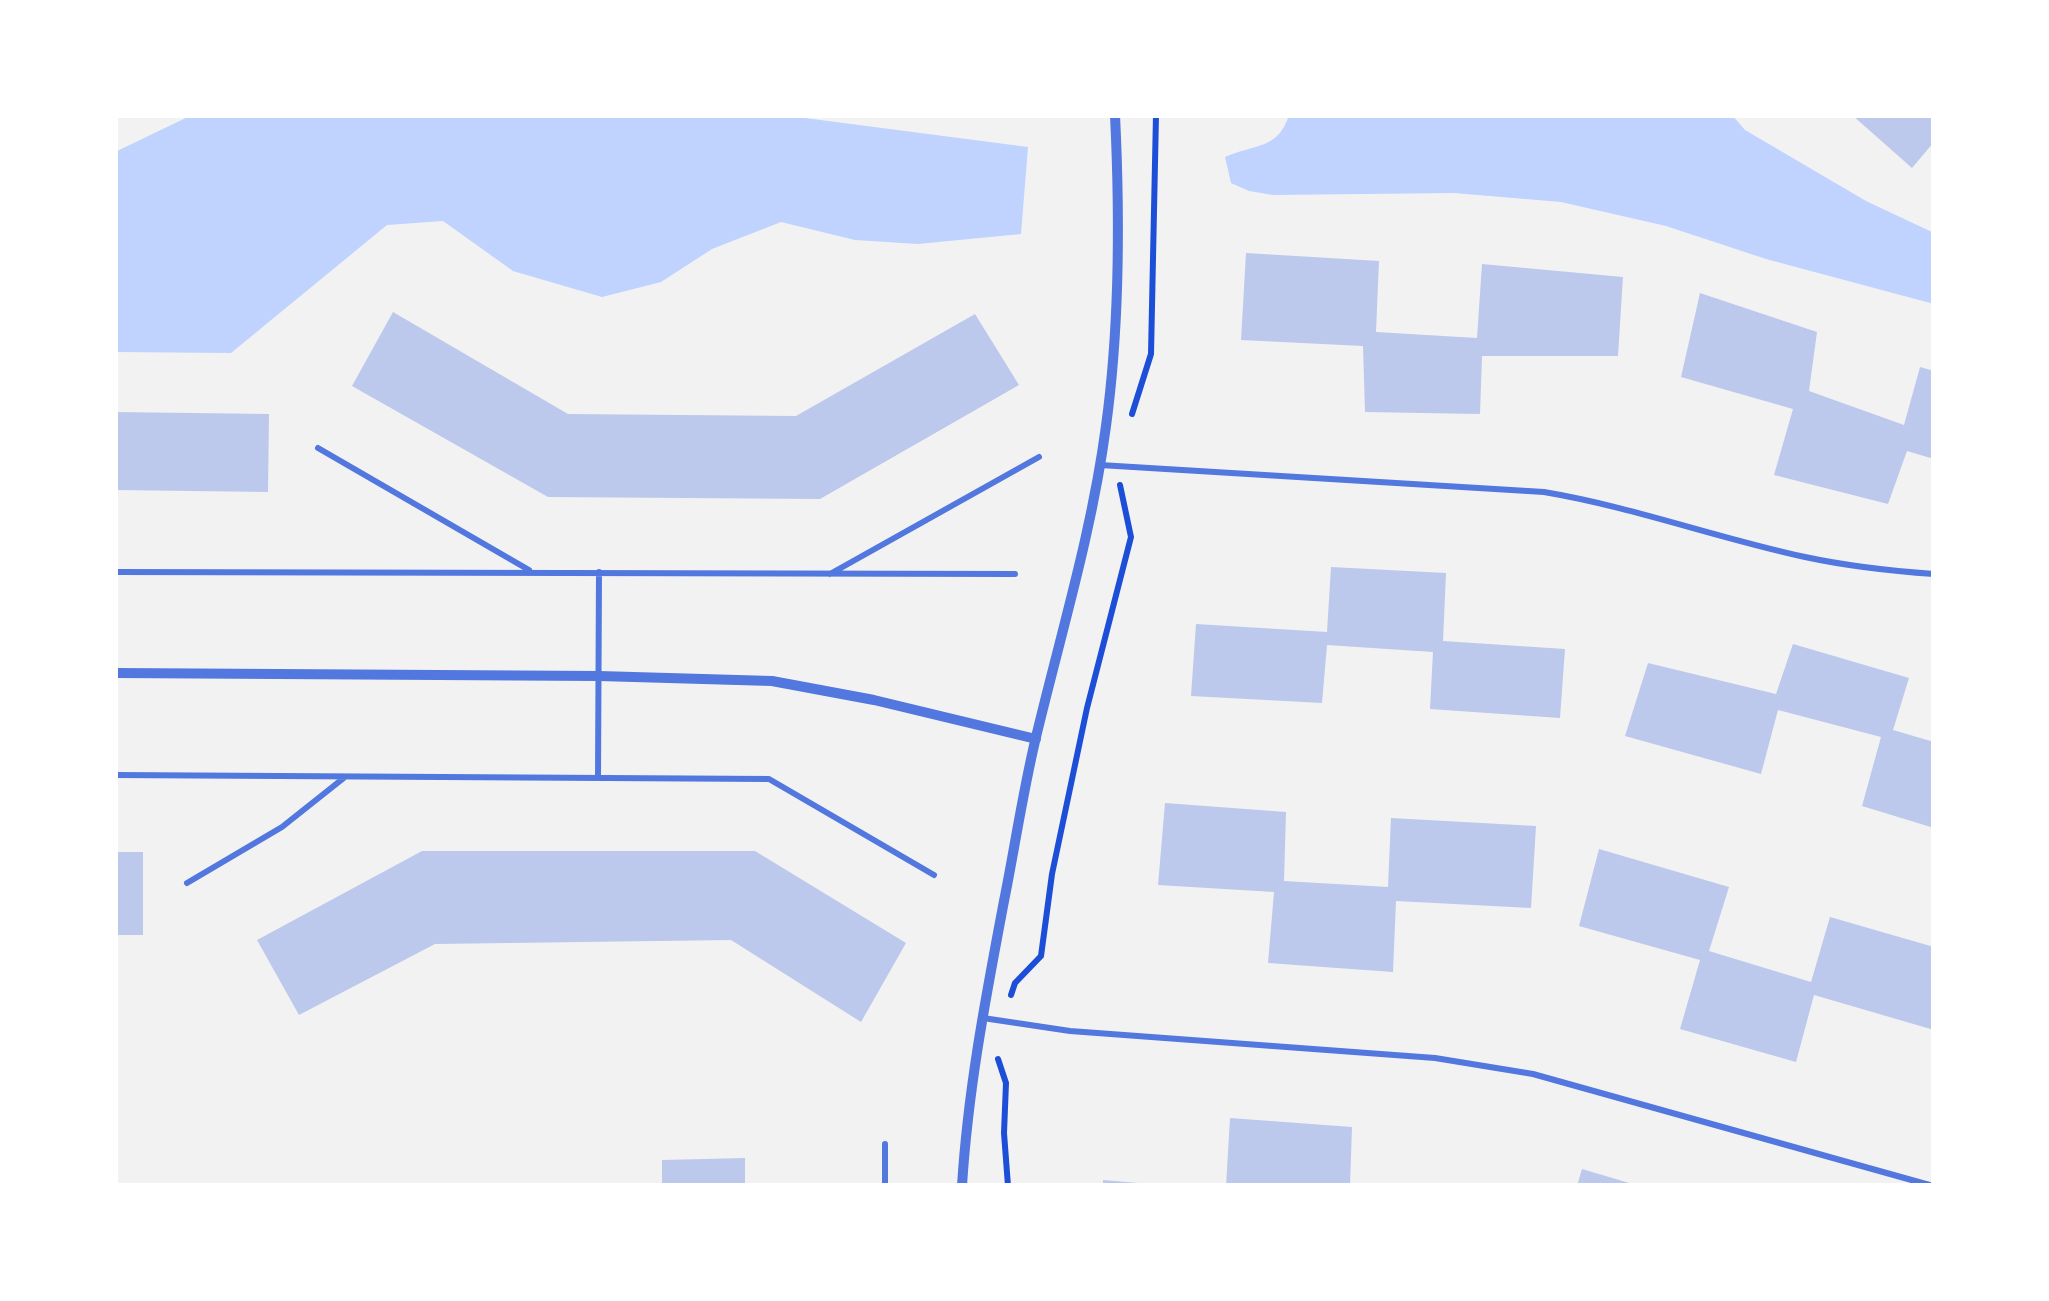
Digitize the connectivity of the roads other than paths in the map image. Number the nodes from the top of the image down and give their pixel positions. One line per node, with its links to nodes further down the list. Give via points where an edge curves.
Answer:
1 (1115, 115): 4 (street, via 1115,348)
2 (318, 448): 6 (lane)
3 (1038, 457): 10 (lane)
4 (1099, 465): 9 (lane, via 1544,492 1803,556); 13 (street)
5 (115, 572): 6 (lane)
6 (532, 572): 7 (lane)
7 (599, 572): 10 (lane); 12 (lane)
8 (1015, 574): 10 (lane)
9 (1934, 574)
10 (828, 575)
11 (115, 673): 12 (street)
12 (599, 676): 13 (street, via 772,681); 16 (lane)
13 (1036, 738): 19 (street)
14 (115, 775): 15 (lane)
15 (346, 776): 16 (lane); 18 (lane, via 282,827)
16 (598, 778): 17 (lane, via 770,779)
17 (934, 875)
18 (187, 883)
19 (982, 1018): 22 (street); 23 (lane, via 1484,1065)
20 (885, 1144): 21 (lane)
21 (885, 1186)
22 (962, 1186)
23 (1933, 1186)

